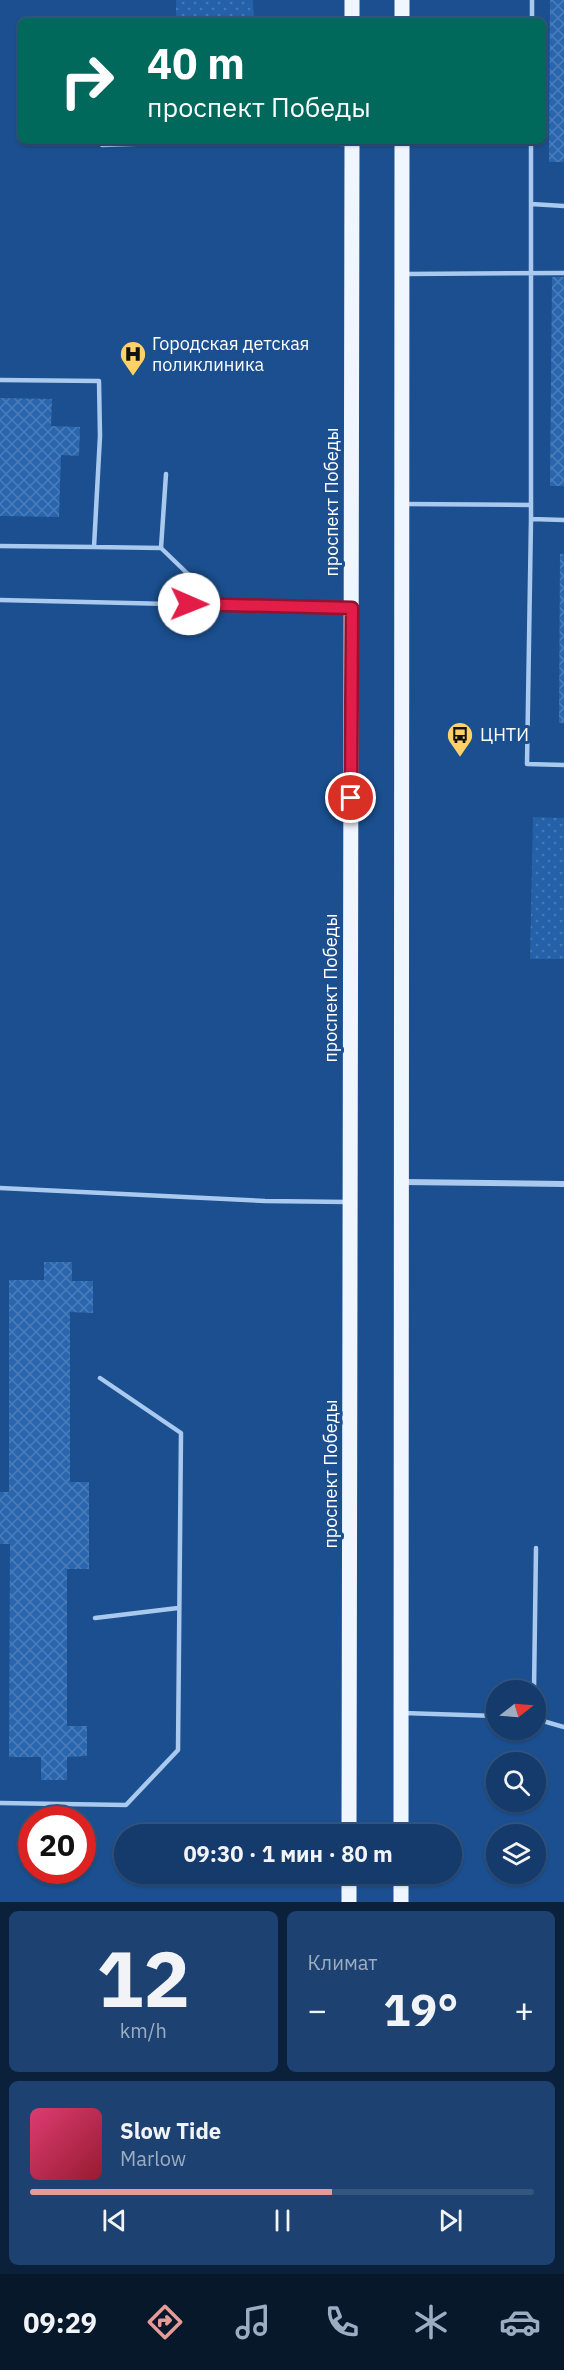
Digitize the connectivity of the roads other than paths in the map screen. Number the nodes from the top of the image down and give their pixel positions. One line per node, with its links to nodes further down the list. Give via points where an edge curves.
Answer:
1 (352, 0): 4 (main road)
2 (402, 0): 5 (main road)
3 (532, 0): 6 (lane)
4 (352, 18)
5 (402, 18)
6 (532, 18)
7 (352, 144): 26 (main road, проспект Победы)
8 (402, 144): 13 (main road)
9 (531, 144): 10 (lane)
10 (531, 204): 11 (lane); 14 (lane)
11 (564, 206)
12 (564, 273): 14 (lane)
13 (402, 274): 14 (lane); 17 (main road)
14 (531, 274): 18 (lane)
15 (0, 380): 22 (lane, via 99,381)
16 (166, 474): 23 (lane)
17 (402, 504): 18 (lane); 28 (main road)
18 (530, 505): 19 (lane)
19 (531, 519): 20 (lane); 27 (lane, via 527,764)
20 (564, 520)
21 (0, 546): 22 (lane)
22 (94, 547): 23 (lane)
23 (161, 548): 25 (lane, via 190,576)
24 (0, 600): 25 (lane)
25 (189, 604): 26 (lane)
26 (352, 608): 31 (main road, проспект Победы)
27 (564, 765)
28 (401, 1182): 29 (street); 37 (main road)
29 (564, 1184)
30 (0, 1188): 31 (lane)
31 (351, 1202): 42 (main road, проспект Победы)
32 (100, 1378): 34 (lane, via 181,1433)
33 (536, 1548): 36 (lane)
34 (178, 1608): 35 (lane); 41 (lane, via 178,1750 126,1805)
35 (95, 1618)
36 (534, 1680)
37 (401, 1713): 38 (lane); 43 (main road)
38 (486, 1716)
39 (546, 1722): 40 (lane)
40 (564, 1727)
41 (0, 1803)
42 (349, 1824)
43 (401, 1824)
44 (349, 1884): 46 (main road)
45 (401, 1884): 47 (main road)
46 (349, 1902)
47 (401, 1902)

